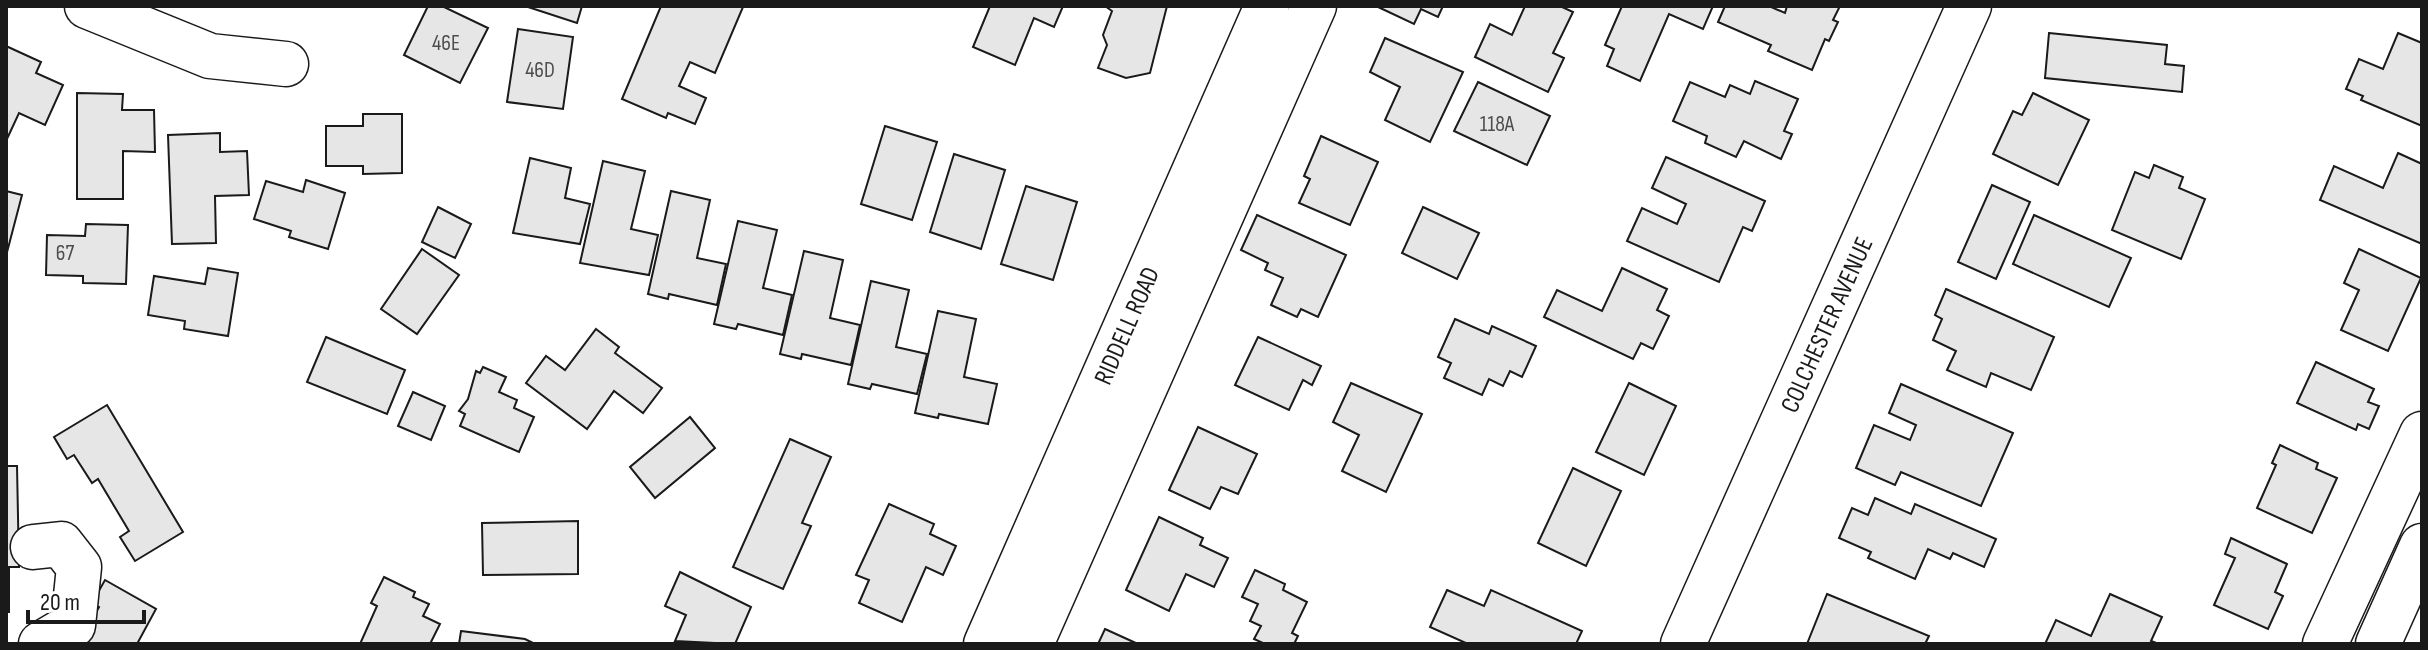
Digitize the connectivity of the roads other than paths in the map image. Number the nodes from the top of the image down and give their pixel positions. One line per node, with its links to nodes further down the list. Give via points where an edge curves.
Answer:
1 (87, 6): 5 (street, via 210,56)
2 (1267, 6): 10 (street, RIDDELL ROAD)
3 (1314, 6): 11 (street)
4 (1969, 6): 12 (street, COLCHESTER AVENUE)
5 (286, 64)
6 (2422, 434): 13 (street)
7 (2422, 546): 14 (street)
8 (33, 547): 9 (street, via 61,544 79,567 73,625)
9 (41, 644)
10 (986, 644)
11 (1031, 644)
12 (1683, 644)
13 (2325, 644)
14 (2378, 644)

